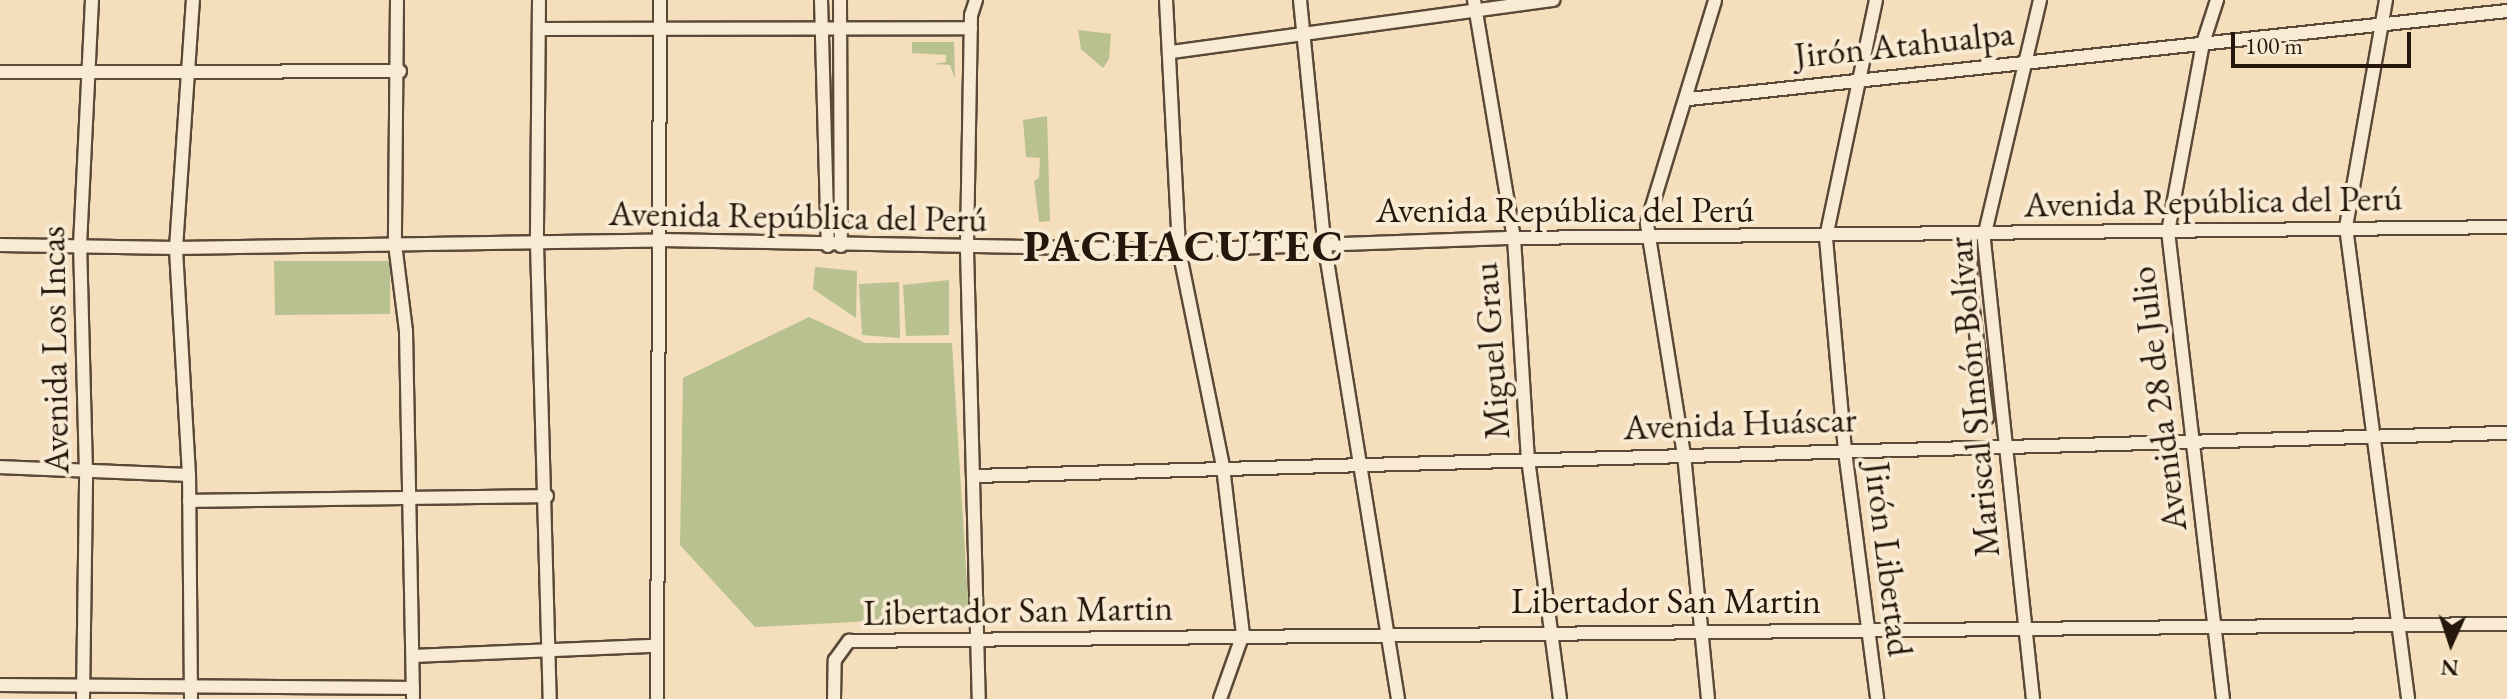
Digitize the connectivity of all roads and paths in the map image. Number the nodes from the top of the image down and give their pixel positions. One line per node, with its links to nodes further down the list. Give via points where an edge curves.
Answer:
1 (92, 0): 29 (street, Avenida Los Incas)
2 (193, 0): 30 (street)
3 (397, 0): 31 (street)
4 (539, 0): 22 (street)
5 (660, 0): 23 (street)
6 (821, 0): 20 (street)
7 (840, 0): 24 (street)
8 (976, 0): 21 (street)
9 (1166, 0): 27 (street)
10 (1300, 0): 25 (street)
11 (1553, 0): 17 (street)
12 (1715, 0): 34 (street)
13 (1876, 0): 33 (street, Jirón Libertad)
14 (2040, 0): 28 (street, Mariscal SImón Bolívar)
15 (2217, 0): 26 (street, Avenida 28 de Julio)
16 (2386, 0): 19 (street)
17 (1474, 6): 25 (street); 39 (street, Miguel Grau)
18 (2507, 11): 19 (street, Jirón Atahualpa)
19 (2381, 20): 26 (street, Jirón Atahualpa); 35 (street)
20 (821, 28): 23 (street); 24 (street); 48 (street)
21 (971, 28): 24 (street); 50 (street)
22 (539, 29): 23 (street); 45 (street)
23 (660, 29): 42 (street)
24 (840, 29): 48 (street)
25 (1302, 36): 27 (street); 43 (street)
26 (2203, 43): 28 (street, Jirón Atahualpa); 37 (street, Avenida 28 de Julio)
27 (1172, 52): 51 (street)
28 (2022, 61): 33 (street, Jirón Atahualpa); 38 (street, Mariscal SImón Bolívar)
29 (91, 69): 30 (street); 32 (street); 47 (street, Avenida Los Incas)
30 (191, 69): 31 (street); 49 (street)
31 (400, 71): 44 (street)
32 (0, 72)
33 (1863, 78): 34 (street, Jirón Atahualpa); 40 (street, Jirón Libertad)
34 (1689, 99): 41 (street, via 1647,223)
35 (2346, 227): 36 (street, Avenida República del Perú); 37 (street, Avenida República del Perú); 54 (street)
36 (2507, 227)
37 (2168, 231): 38 (street, Avenida República del Perú); 55 (street, Avenida 28 de Julio)
38 (1977, 237): 40 (street, Avenida República del Perú); 52 (street, via 1970,287); 56 (street, Mariscal SImón Bolívar)
39 (1514, 238): 41 (street, Avenida República del Perú); 43 (street, Avenida República del Perú); 59 (street, Miguel Grau)
40 (1826, 238): 41 (street, Avenida República del Perú); 57 (street, Jirón Libertad)
41 (1653, 239): 58 (street)
42 (661, 240): 45 (street, Avenida República del Perú); 48 (street, Avenida República del Perú); 80 (street)
43 (1324, 242): 51 (street, Avenida República del Perú); 60 (street)
44 (395, 244): 45 (street, Avenida República del Perú); 49 (street, Avenida República del Perú); 67 (street, via 406,331)
45 (537, 244): 66 (street)
46 (0, 245): 47 (street, Avenida República del Perú)
47 (80, 245): 49 (street, Avenida República del Perú); 63 (street, Avenida Los Incas)
48 (835, 246): 50 (street, Avenida República del Perú)
49 (176, 248): 64 (street)
50 (967, 250): 51 (street, Avenida República del Perú); 65 (street)
51 (1179, 250): 62 (street)
52 (1987, 418)
53 (2507, 433): 54 (street, Avenida Huáscar)
54 (2376, 436): 55 (street, Avenida Huáscar); 69 (street)
55 (2195, 441): 56 (street, Avenida Huáscar); 71 (street, Avenida 28 de Julio)
56 (2002, 447): 57 (street, Avenida Huáscar); 72 (street, Mariscal SImón Bolívar)
57 (1845, 451): 58 (street, Avenida Huáscar); 73 (street, Jirón Libertad)
58 (1684, 455): 59 (street, Avenida Huáscar); 74 (street)
59 (1528, 459): 60 (street, Avenida Huáscar); 75 (street, Miguel Grau)
60 (1358, 464): 62 (street, Avenida Huáscar); 76 (street)
61 (0, 467): 63 (street)
62 (1223, 467): 65 (street, Avenida Huáscar); 77 (street)
63 (86, 472): 64 (street); 83 (street, Avenida Los Incas)
64 (189, 475): 68 (street)
65 (975, 476): 78 (street)
66 (547, 496): 67 (street); 79 (street)
67 (411, 498): 68 (street); 81 (street)
68 (189, 501): 85 (street)
69 (2399, 624): 70 (street, Libertador San Martin); 71 (street, Libertador San Martin); 97 (street)
70 (2507, 624)
71 (2215, 627): 72 (street, Libertador San Martin); 96 (street, Avenida 28 de Julio)
72 (2024, 628): 73 (street, Libertador San Martin); 95 (street, Mariscal SImón Bolívar)
73 (1867, 629): 74 (street, Libertador San Martin); 94 (street, Jirón Libertad)
74 (1701, 631): 75 (street, Libertador San Martin); 93 (street)
75 (1552, 632): 76 (street, Libertador San Martin); 92 (street, Miguel Grau)
76 (1386, 633): 77 (street, Libertador San Martin); 91 (street)
77 (1243, 634): 78 (street, Libertador San Martin); 90 (street)
78 (979, 642): 88 (street, Libertador San Martin, via 849,641 835,660); 89 (street)
79 (549, 646): 80 (street); 81 (street); 86 (street)
80 (655, 646): 87 (street)
81 (413, 656): 84 (street)
82 (0, 685): 83 (street)
83 (83, 693): 85 (street)
84 (413, 693): 85 (street)
85 (191, 694)
86 (550, 699)
87 (657, 699)
88 (834, 699)
89 (979, 699)
90 (1220, 699)
91 (1398, 699)
92 (1560, 699)
93 (1708, 699)
94 (1877, 699)
95 (2033, 699)
96 (2223, 699)
97 (2408, 699)

